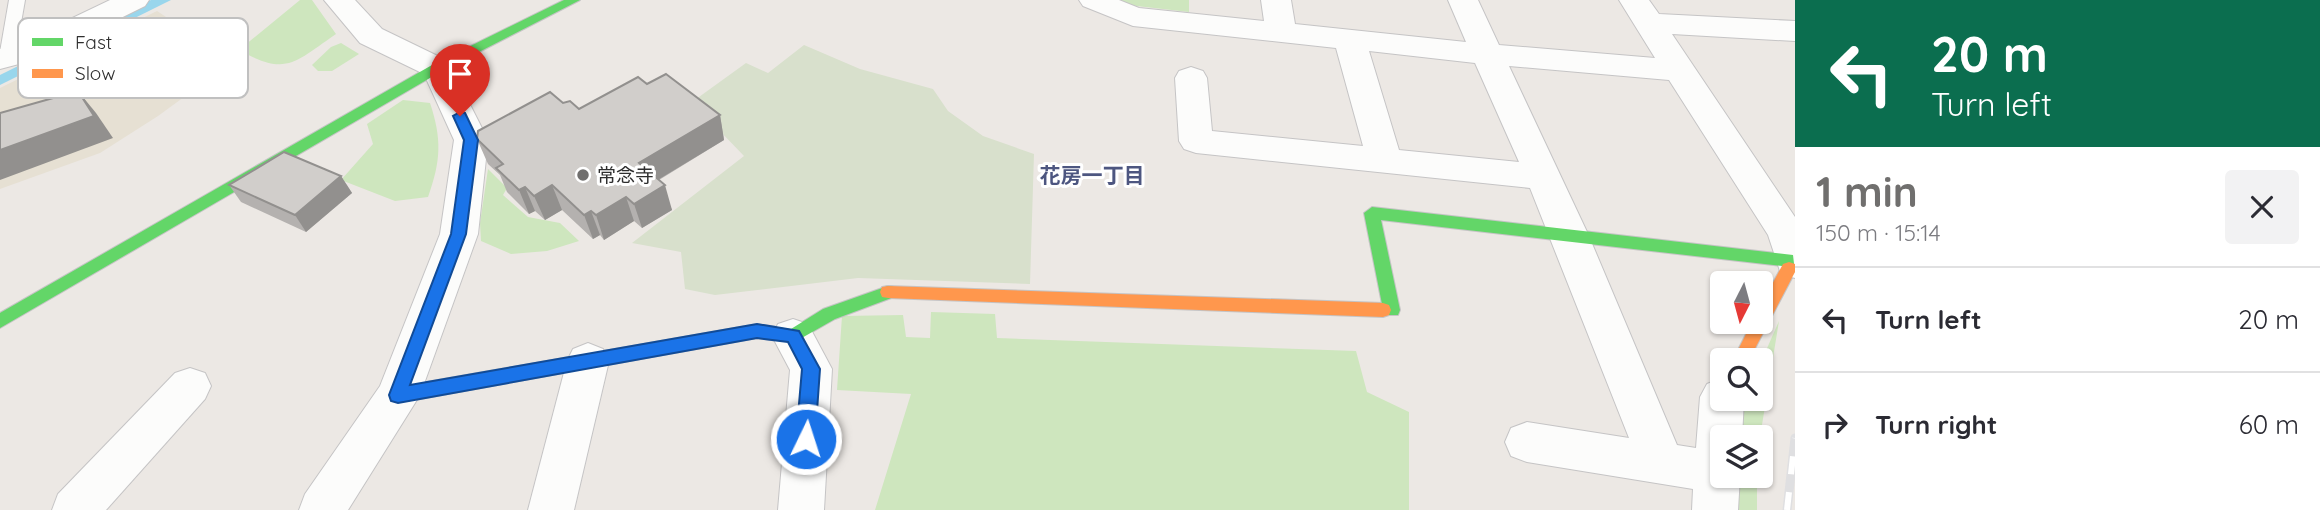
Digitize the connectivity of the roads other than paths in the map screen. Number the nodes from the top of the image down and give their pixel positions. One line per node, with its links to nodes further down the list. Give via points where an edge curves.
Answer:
1 (17, 0): 14 (lane)
2 (134, 0): 9 (street)
3 (339, 0): 15 (street, via 371,36)
4 (574, 0): 15 (street)
5 (1094, 0): 11 (street, via 1133,18)
6 (1276, 0): 11 (street)
7 (1463, 0): 13 (street)
8 (1641, 11): 10 (street); 16 (street)
9 (97, 18)
10 (1795, 32)
11 (1281, 33): 12 (street)
12 (1350, 40): 13 (street); 18 (street)
13 (1488, 54): 16 (street); 19 (street)
14 (3, 58)
15 (437, 68): 22 (street); 27 (street, via 471,140 459,234)
16 (1679, 70): 21 (street, via 1786,233)
17 (1191, 78): 18 (street, via 1196,141)
18 (1385, 160): 19 (street)
19 (1543, 177): 20 (street)
20 (1569, 234): 21 (street); 23 (street, via 1371,213 1392,310 888,292 829,314); 30 (street)
21 (1794, 262): 24 (street)
22 (0, 321)
23 (793, 336): 25 (street, via 757,331); 35 (street, via 811,369)
24 (1747, 348)
25 (588, 361): 27 (street); 34 (street)
26 (190, 386): 32 (street)
27 (398, 395): 33 (street)
28 (1721, 411): 31 (street)
29 (1527, 442): 30 (street)
30 (1662, 463): 31 (street)
31 (1716, 491)
32 (75, 510)
33 (322, 510)
34 (551, 510)
35 (801, 510)

